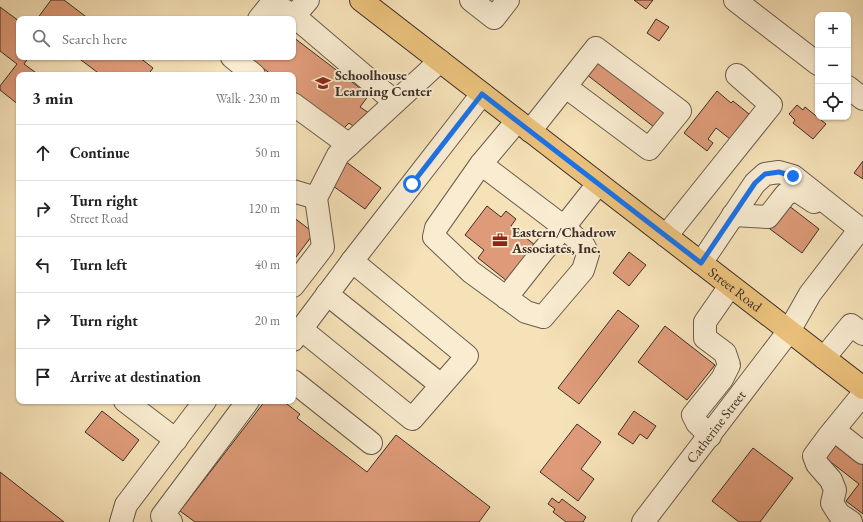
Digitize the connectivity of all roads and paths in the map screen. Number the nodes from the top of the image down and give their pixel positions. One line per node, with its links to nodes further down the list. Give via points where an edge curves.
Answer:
1 (308, 0): 7 (street)
2 (471, 0): 4 (street, via 494,18)
3 (735, 0): 11 (street)
4 (505, 1)
5 (366, 2): 10 (main road, Street Road)
6 (262, 16): 7 (street, via 272,2)
7 (294, 16)
8 (296, 18): 18 (street)
9 (236, 60): 12 (street)
10 (440, 61): 16 (main road, Street Road); 18 (street)
11 (815, 62)
12 (250, 72)
13 (737, 75): 28 (street, via 771,105)
14 (566, 86): 14 (street, via 596,48 680,111 649,149); 20 (street)
15 (851, 90): 17 (street)
16 (482, 94): 20 (main road, Street Road); 30 (street)
17 (863, 99)
18 (395, 102): 21 (street)
19 (296, 107): 21 (street)
20 (524, 126): 22 (street); 23 (main road, Street Road)
21 (344, 150): 25 (street)
22 (481, 164): 27 (street); 35 (street, via 436,228 434,237 472,272)
23 (598, 184): 27 (street); 28 (main road, Street Road)
24 (296, 192): 25 (street)
25 (316, 198): 32 (street, via 323,247)
26 (733, 215): 29 (street, via 768,217 786,194 796,190 841,223); 29 (street, Catherine Street, via 755,183 765,174 779,172 793,176 860,229); 31 (street)
27 (564, 227): 35 (street); 35 (street, via 584,246 588,254 582,270 543,317 526,312)
28 (666, 236): 31 (main road, Street Road)
29 (844, 250): 36 (street, Catherine Street, via 810,294)
30 (352, 261): 34 (street); 41 (street, via 467,356)
31 (701, 263): 33 (main road, Street Road)
32 (296, 282)
33 (730, 286): 36 (main road, Street Road); 48 (street, via 704,322 705,338 725,353 729,365 722,379 693,415)
34 (327, 294): 37 (street); 41 (street)
35 (506, 298)
36 (790, 331): 39 (main road, Street Road); 48 (street, Catherine Street)
37 (297, 334): 41 (street, via 412,419)
38 (863, 334): 39 (street, via 851,325)
39 (824, 358): 42 (main road, Street Road)
40 (296, 384): 50 (street)
41 (441, 385)
42 (863, 388)
43 (863, 394): 47 (street)
44 (129, 404): 49 (street)
45 (204, 404): 49 (street)
46 (246, 404): 53 (street, via 162,516)
47 (834, 430): 51 (street); 55 (street, via 814,456 816,464 831,480 835,490 832,503 839,514)
48 (710, 436): 54 (street, Catherine Street)
49 (176, 440): 52 (street)
50 (371, 444)
51 (863, 453)
52 (124, 514)
53 (171, 522)
54 (643, 522)
55 (851, 522)

